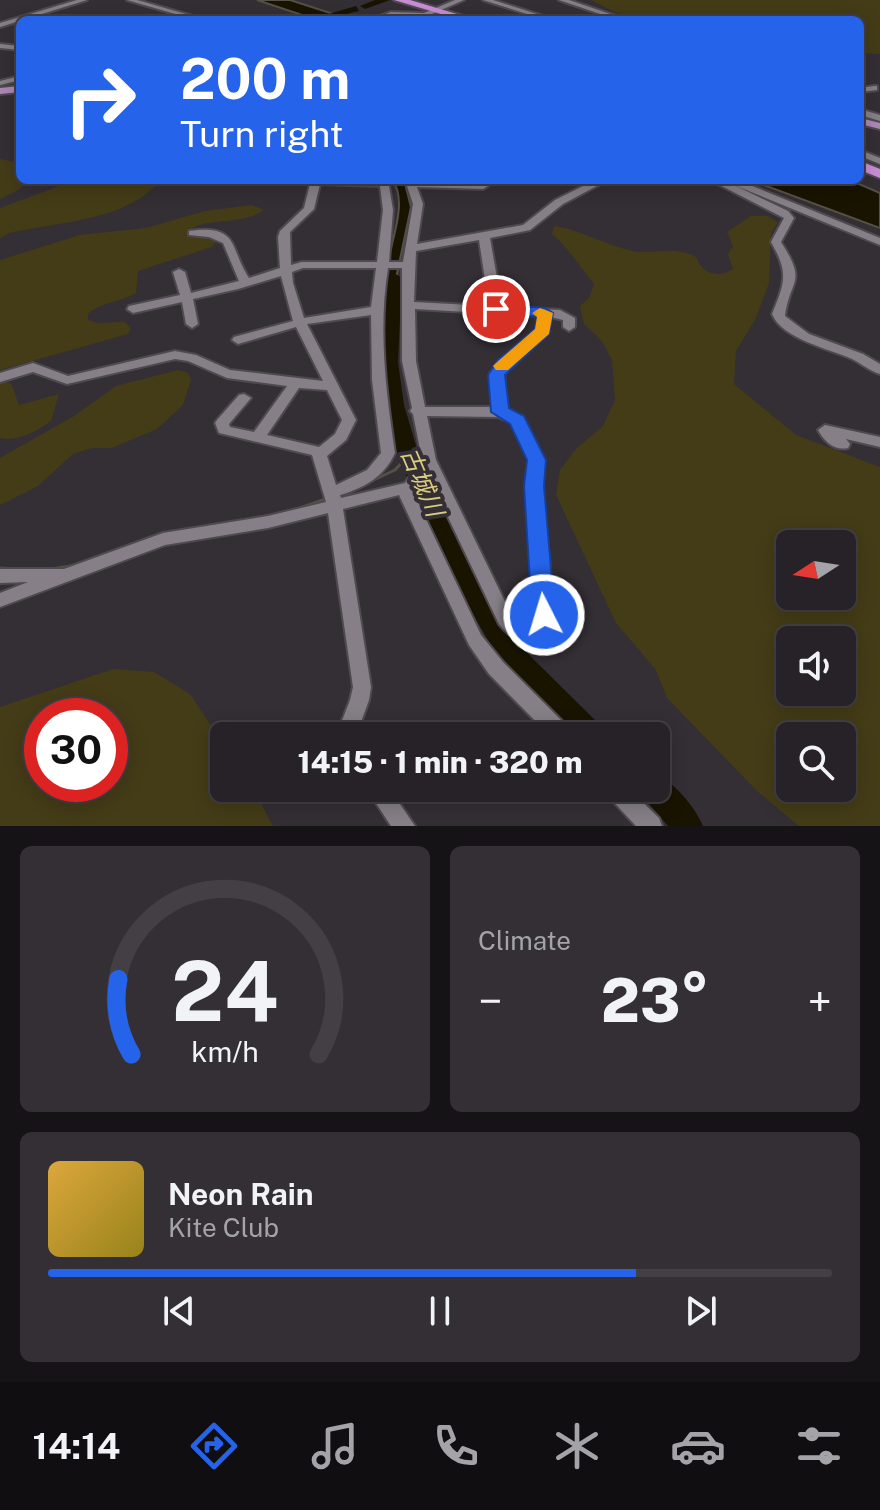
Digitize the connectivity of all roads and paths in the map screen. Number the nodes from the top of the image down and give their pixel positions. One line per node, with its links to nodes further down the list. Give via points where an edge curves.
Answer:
1 (84, 0): 8 (street)
2 (130, 0): 9 (street)
3 (399, 0): 7 (highway)
4 (461, 0): 7 (street)
5 (486, 0): 14 (street)
6 (562, 0): 15 (street)
7 (436, 10): 11 (street); 13 (highway)
8 (30, 16)
9 (188, 16)
10 (383, 16): 12 (street)
11 (419, 16)
12 (419, 16)
13 (458, 16)
14 (540, 16)
15 (612, 16)
16 (874, 88): 17 (street)
17 (864, 89)
18 (315, 184): 32 (street, via 307,212 284,234)
19 (385, 184): 30 (street, via 390,196)
20 (412, 184): 29 (street, via 418,204)
21 (440, 184): 25 (street)
22 (595, 184): 27 (street, via 559,202 526,228)
23 (723, 184): 45 (street, via 789,218 776,242 793,282 779,318 805,337)
24 (739, 184): 28 (street)
25 (483, 187)
26 (193, 233): 34 (street, via 224,238)
27 (484, 237): 29 (street); 38 (street)
28 (880, 242)
29 (410, 249): 31 (street)
30 (382, 265): 31 (street); 32 (street, via 330,263); 39 (street)
31 (407, 265): 36 (street)
32 (286, 270): 34 (street); 41 (street)
33 (179, 272): 35 (street)
34 (246, 283): 35 (street)
35 (189, 298): 37 (street); 42 (street)
36 (407, 305): 38 (street); 50 (street)
37 (133, 309)
38 (496, 309): 40 (street)
39 (377, 310): 41 (street); 58 (street, via 377,374 388,453 370,475)
40 (545, 313): 43 (street, via 567,316); 51 (street, via 543,331 497,373)
41 (300, 322): 44 (street); 48 (street)
42 (192, 324)
43 (569, 327)
44 (238, 340)
45 (880, 370)
46 (0, 378): 47 (street, via 33,367 67,380 175,355 227,374)
47 (295, 384): 48 (street); 52 (street)
48 (332, 385): 55 (street, via 348,426)
49 (244, 398): 52 (street, via 221,426)
50 (417, 411): 51 (street); 56 (street)
51 (500, 412): 56 (street, via 518,420 536,460 546,622 541,629 516,632 505,619)
52 (257, 439): 55 (street)
53 (880, 442): 54 (street, via 825,430)
54 (843, 444)
55 (320, 452): 58 (street)
56 (428, 464): 57 (street)
57 (407, 488): 58 (street); 63 (street, via 475,640)
58 (334, 498): 59 (street, via 268,522 163,539); 62 (street, via 362,687)
59 (78, 574): 60 (street); 61 (street)
60 (0, 576)
61 (0, 600)
62 (349, 722)
63 (549, 722)
64 (386, 802): 66 (street)
65 (628, 802): 67 (street)
66 (404, 826)
67 (651, 826)

